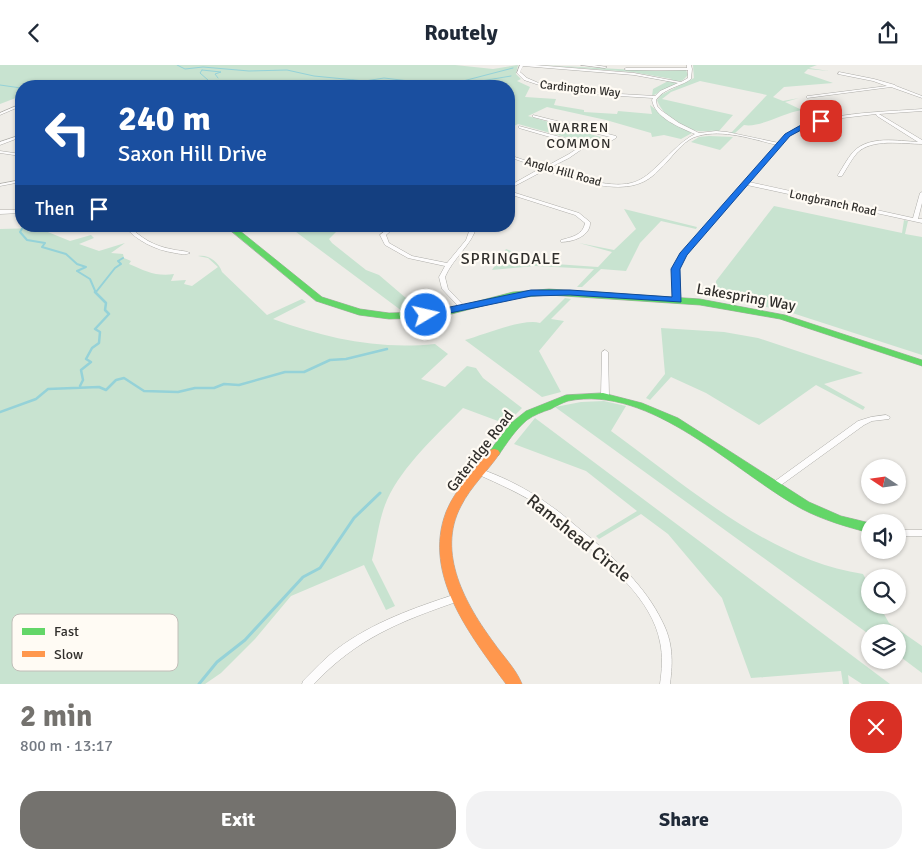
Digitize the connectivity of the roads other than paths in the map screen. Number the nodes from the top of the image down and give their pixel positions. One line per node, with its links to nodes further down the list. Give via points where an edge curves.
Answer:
1 (522, 65): 6 (street, via 634,74); 8 (street, Cardington Way, via 518,72 522,78 542,87)
2 (583, 65): 3 (street)
3 (612, 67): 4 (street)
4 (690, 67): 6 (street, via 690,78)
5 (839, 73): 7 (street)
6 (682, 83): 8 (street)
7 (894, 86): 9 (street); 10 (street)
8 (655, 97): 17 (street, via 656,106 662,114)
9 (808, 97)
10 (922, 97)
11 (15, 108): 13 (street)
12 (922, 110): 14 (street)
13 (0, 114)
14 (877, 114): 19 (street); 22 (street, via 812,123 796,129)
15 (534, 116): 21 (street, via 614,137 595,148)
16 (520, 127): 21 (street)
17 (700, 135): 22 (street, via 730,135); 26 (street, Anglo Hill Road, via 690,139 648,177 631,185 602,184)
18 (15, 138): 20 (street)
19 (922, 143): 27 (street, via 865,145)
20 (0, 144)
21 (585, 145): 26 (street)
22 (779, 145): 29 (street)
23 (0, 152): 24 (street)
24 (15, 154)
25 (515, 158): 26 (street, Anglo Hill Road)
26 (546, 167): 31 (street)
27 (840, 175)
28 (15, 182): 30 (street)
29 (745, 183): 36 (street, Longbranch Road); 45 (street, via 678,262 675,278)
30 (0, 185)
31 (515, 186)
32 (515, 192): 42 (street, via 577,214 588,223 588,229 582,234)
33 (922, 193): 36 (street)
34 (0, 212): 35 (street)
35 (15, 212)
36 (915, 220): 37 (street, Longbranch Road)
37 (922, 221)
38 (133, 232): 43 (street, via 147,244)
39 (236, 232): 46 (street, Lakespring Way, via 307,291 330,304 389,316 426,315)
40 (386, 232): 44 (street, via 383,235 387,244 410,257)
41 (472, 232): 44 (street)
42 (563, 241)
43 (187, 253)
44 (448, 265): 46 (street, via 442,277 445,289)
45 (678, 300): 46 (street, Lakespring Way, via 549,292 513,295); 48 (street, Lakespring Way, via 740,307 782,317)
46 (463, 308)
47 (605, 352): 49 (street)
48 (922, 363)
49 (605, 396): 51 (street, Gateridge Road, via 566,398 535,410 521,421); 52 (street, Gateridge Road, via 632,401 661,413)
50 (886, 417): 52 (street, via 861,423)
51 (480, 472): 56 (street, Gateridge Road, via 456,507 446,540 446,559); 59 (street, Ramshead Circle, via 546,507 636,585 661,627 667,653)
52 (774, 486): 53 (street, Gateridge Road, via 816,511)
53 (861, 525)
54 (906, 533): 55 (street)
55 (922, 533)
56 (456, 598): 57 (street, via 383,624 336,655); 58 (street, Gateridge Road)
57 (307, 684)
58 (515, 684)
59 (665, 684)

